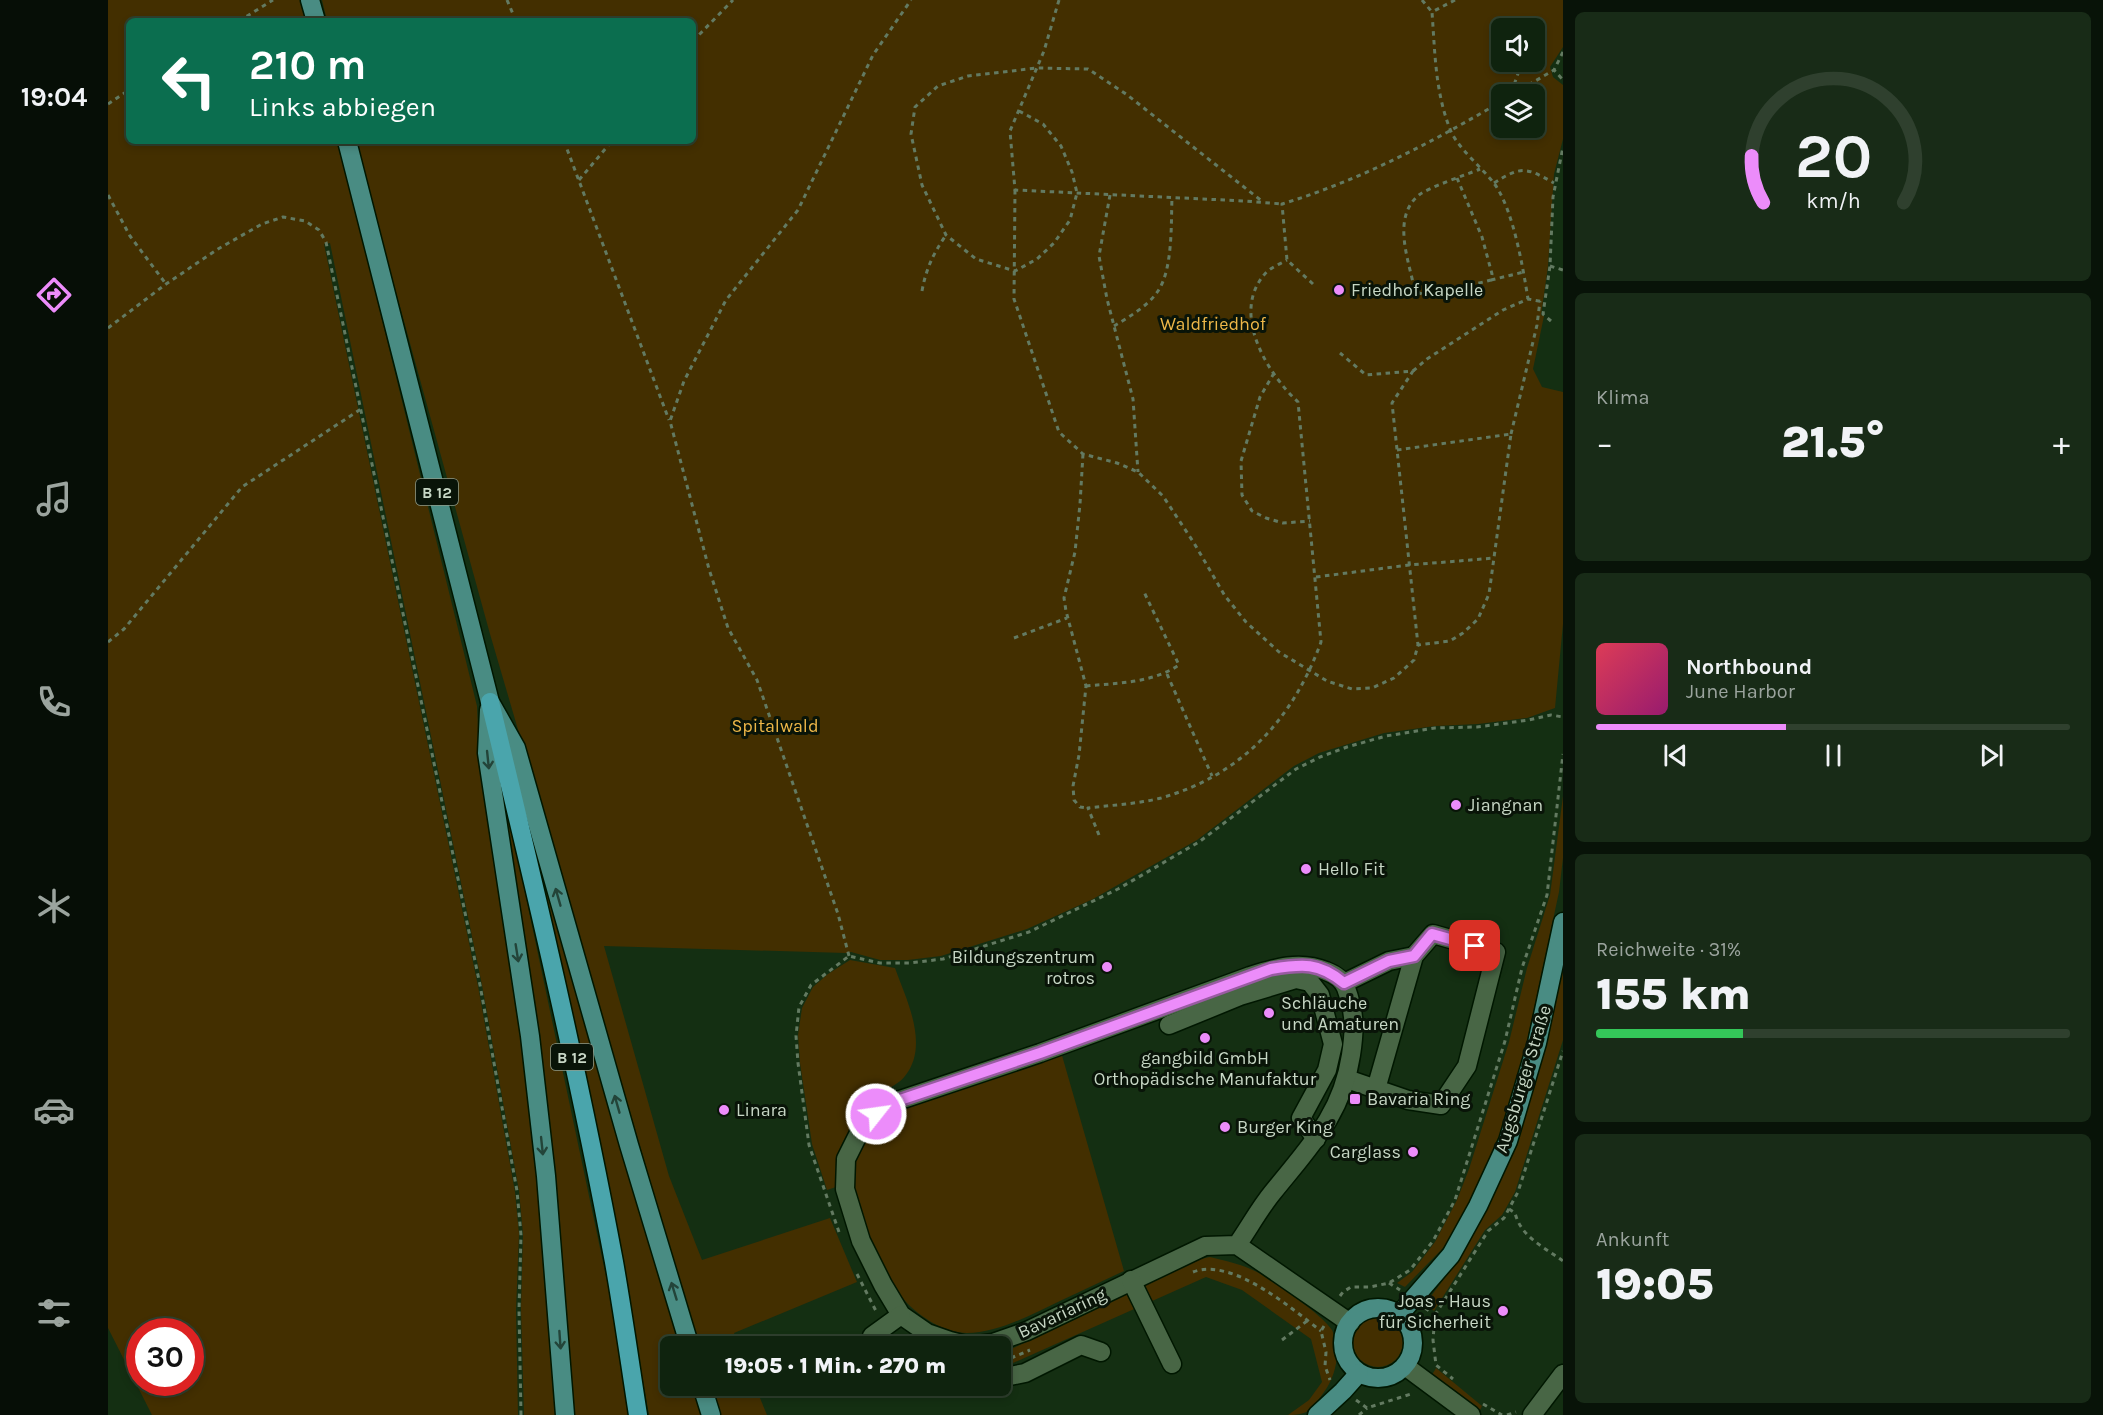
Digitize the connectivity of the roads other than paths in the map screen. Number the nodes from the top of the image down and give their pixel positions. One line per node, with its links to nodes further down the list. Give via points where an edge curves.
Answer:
1 (310, 0): 2 (main road)
2 (315, 18)
3 (348, 144): 4 (main road, B 12)
4 (490, 702): 19 (main road, B 12, one-way to 4, via 628,1145 516,748); 29 (main road, one-way to 29, via 487,753 530,1036 546,1176); 30 (highway, B 12, via 578,1085 614,1263)
5 (1563, 922): 17 (main road, Augsburger Straße, via 1537,1043 1508,1141 1451,1255)
6 (1414, 956): 7 (street, via 1389,961); 12 (street); 12 (street, via 1432,934 1496,952 1467,1066 1441,1105 1408,1100)
7 (1344, 983): 10 (street, via 1353,1006); 16 (street, Bavariaring, via 1313,966 1296,964 1271,969 900,1100 876,1114 860,1131 846,1159 845,1189 861,1241)
8 (1169, 1026): 9 (street, via 1240,996 1296,979 1310,982 1320,995)
9 (1332, 1034): 10 (street); 13 (street, via 1334,1044 1327,1070 1301,1118)
10 (1355, 1035): 11 (street)
11 (1347, 1079): 12 (street); 13 (street)
12 (1376, 1089)
13 (1316, 1139): 14 (street, via 1271,1194)
14 (1237, 1245): 15 (street, Bavariaring, via 1205,1246); 18 (street)
15 (1131, 1280): 16 (street, Bavariaring, via 993,1343 970,1346 950,1341 927,1333); 22 (street)
16 (901, 1314): 20 (street)
17 (1399, 1315): 18 (main road, via 1373,1309); 23 (main road, via 1409,1326 1413,1339 1412,1353)
18 (1350, 1323): 24 (main road, via 1344,1336 1344,1350)
19 (687, 1336)
20 (872, 1336)
21 (1101, 1352): 26 (street, via 1081,1345 1025,1373)
22 (1172, 1364)
23 (1405, 1366): 24 (main road, via 1383,1378); 28 (street, via 1424,1381)
24 (1359, 1372): 32 (main road)
25 (1563, 1374): 33 (street)
26 (1011, 1376)
27 (705, 1396): 31 (main road)
28 (1477, 1409)
29 (565, 1415)
30 (638, 1415)
31 (711, 1415)
32 (1317, 1415)
33 (1532, 1415)

